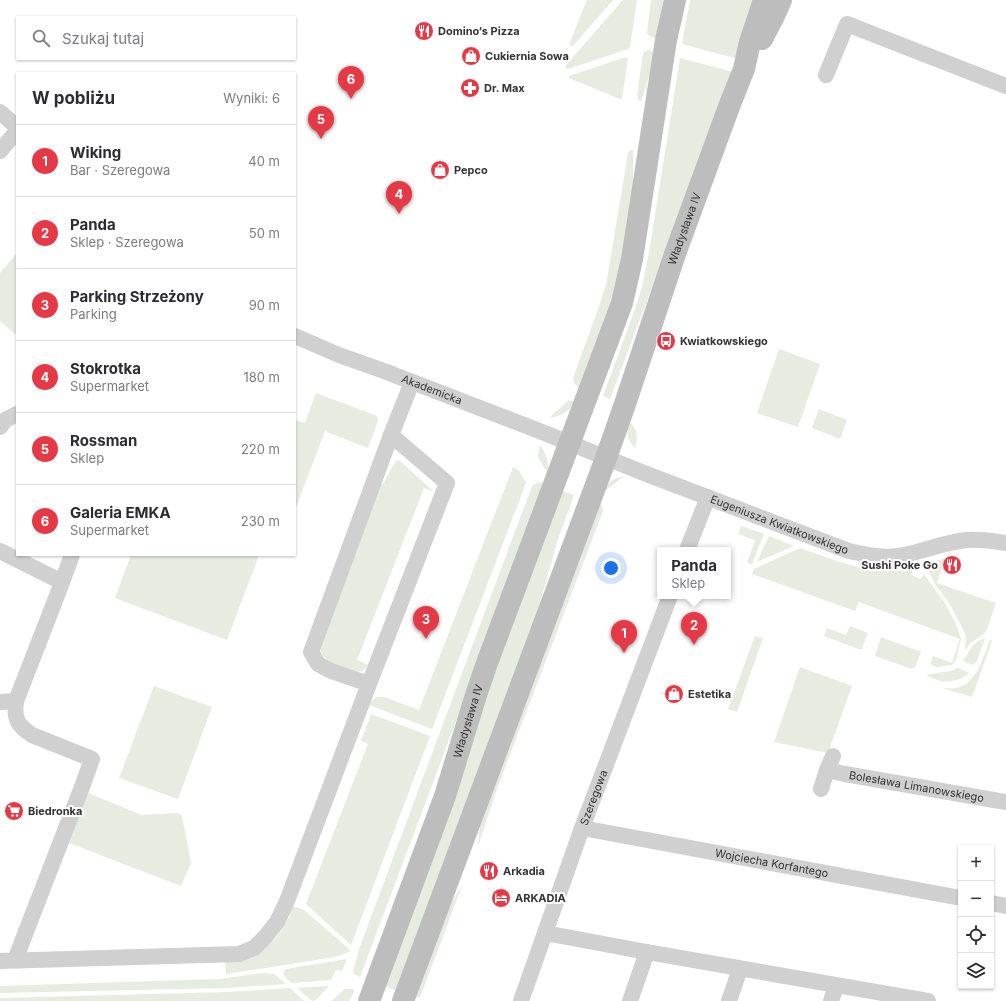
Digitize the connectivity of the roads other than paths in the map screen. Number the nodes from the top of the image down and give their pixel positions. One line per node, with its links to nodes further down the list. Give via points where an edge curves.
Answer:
1 (675, 0): 14 (main road, Władysława IV, via 666,40 625,293)
2 (764, 0): 4 (main road, Władysława IV)
3 (782, 0): 4 (main road)
4 (744, 69): 15 (main road, Władysława IV, via 675,254)
5 (826, 75): 6 (street, via 847,24)
6 (1006, 86)
7 (0, 112): 8 (street)
8 (16, 126)
9 (16, 132): 10 (street)
10 (0, 151)
11 (296, 336): 12 (street, Akademicka)
12 (412, 382): 13 (street); 14 (street, Akademicka)
13 (391, 435): 23 (street, via 447,482); 23 (street, via 312,652 318,664)
14 (570, 442): 15 (street); 36 (main road, Władysława IV, via 481,678 445,796)
15 (606, 458): 16 (street, Eugeniusza Kwiatkowskiego); 37 (main road, Władysława IV)
16 (708, 497): 17 (street, Eugeniusza Kwiatkowskiego, via 868,556 902,556 965,540); 18 (street)
17 (1006, 543)
18 (688, 547)
19 (0, 551): 21 (street)
20 (72, 556): 21 (street)
21 (62, 582): 24 (street)
22 (669, 599): 27 (street, Szeregowa)
23 (368, 684): 33 (street, via 284,908 277,922 254,948 239,954 224,955)
24 (8, 702): 33 (street, via 15,710 19,725 23,729 92,759)
25 (821, 789): 26 (street, Bolesława Limanowskiego, via 830,763 845,774)
26 (1006, 802)
27 (582, 828): 28 (street, Wojciecha Korfantego); 31 (street, Szeregowa)
28 (958, 897)
29 (994, 904): 30 (street)
30 (1006, 906)
31 (545, 933): 32 (street); 38 (street, Szeregowa)
32 (647, 952): 34 (street); 39 (street)
33 (7, 961)
34 (740, 969): 35 (street); 40 (street)
35 (836, 986): 41 (street); 42 (street)
36 (369, 1001)
37 (403, 1001)
38 (521, 1001)
39 (630, 1001)
40 (729, 1001)
41 (831, 1001)
42 (928, 1001)

